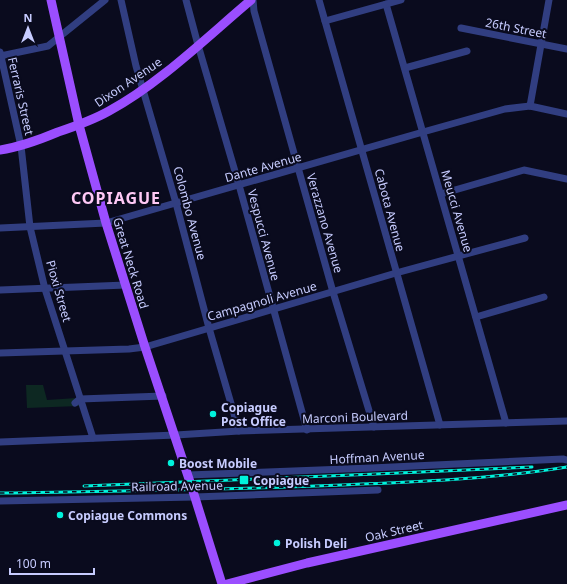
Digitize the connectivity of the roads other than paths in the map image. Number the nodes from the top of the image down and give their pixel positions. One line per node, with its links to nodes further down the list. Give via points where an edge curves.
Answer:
1 (51, 0): 12 (main road, Great Neck Road)
2 (105, 0): 12 (street)
3 (121, 0): 19 (street, Colombo Avenue, via 132,53)
4 (186, 0): 14 (street, Vespucci Avenue)
5 (252, 0): 14 (main road, Dixon Avenue); 27 (street, Verazzano Avenue)
6 (319, 0): 10 (street, Cabota Avenue)
7 (401, 0): 9 (street)
8 (549, 0): 13 (street)
9 (386, 4): 10 (street); 18 (street, Meucci Avenue)
10 (325, 20): 26 (street, Cabota Avenue)
11 (461, 28): 13 (street, 26th Street)
12 (59, 38): 17 (street, via 48,46); 22 (main road, Great Neck Road)
13 (541, 44): 15 (street, 26th Street); 20 (street)
14 (198, 45): 19 (main road, Dixon Avenue); 29 (street, Vespucci Avenue)
15 (567, 49)
16 (467, 51): 18 (street)
17 (0, 54): 24 (street, Ferraris Street)
18 (405, 68): 23 (street, Meucci Avenue)
19 (143, 89): 22 (main road, Dixon Avenue, via 111,110); 31 (street, Colombo Avenue)
20 (530, 106): 21 (street, Dante Avenue); 23 (street, Dante Avenue, via 505,109)
21 (567, 114)
22 (79, 125): 24 (main road, Dixon Avenue); 32 (main road, Great Neck Road)
23 (423, 132): 26 (street, Dante Avenue); 30 (street, Meucci Avenue)
24 (21, 146): 25 (main road, Dixon Avenue); 33 (street, Pioxi Street)
25 (0, 150)
26 (362, 150): 27 (street, Dante Avenue); 37 (street, Cabota Avenue)
27 (299, 168): 29 (street, Dante Avenue); 41 (street, Verazzano Avenue)
28 (567, 178): 30 (street, via 524,170)
29 (239, 185): 31 (street, Dante Avenue); 43 (street, Vespucci Avenue)
30 (440, 194): 36 (street, Meucci Avenue)
31 (176, 203): 32 (street, Dante Avenue); 45 (street, Colombo Avenue)
32 (106, 223): 33 (street, Dante Avenue); 38 (main road, Great Neck Road)
33 (30, 227): 34 (street, Dante Avenue); 39 (street, Pioxi Street)
34 (0, 228)
35 (525, 238): 36 (street, Campagnoli Avenue)
36 (458, 256): 37 (street, Campagnoli Avenue); 44 (street, Meucci Avenue)
37 (396, 273): 41 (street, Campagnoli Avenue); 53 (street, Cabota Avenue)
38 (126, 285): 39 (street); 46 (main road, Great Neck Road)
39 (45, 289): 40 (street); 47 (street, Pioxi Street)
40 (0, 290)
41 (333, 292): 43 (street, Campagnoli Avenue); 54 (street, Verazzano Avenue)
42 (544, 297): 44 (street)
43 (272, 309): 45 (street, Campagnoli Avenue); 55 (street, Vespucci Avenue)
44 (476, 317): 52 (street, Meucci Avenue)
45 (209, 328): 46 (street, Campagnoli Avenue); 56 (street, Colombo Avenue)
46 (145, 347): 47 (street, Campagnoli Avenue); 49 (main road, Great Neck Road)
47 (65, 351): 48 (street, Campagnoli Avenue); 50 (street, Pioxi Street)
48 (0, 353)
49 (163, 396): 50 (street); 57 (main road, Great Neck Road)
50 (78, 401): 58 (street, Pioxi Street)
51 (567, 421): 52 (street, Marconi Boulevard)
52 (506, 423): 53 (street, Marconi Boulevard)
53 (440, 425): 54 (street, Marconi Boulevard)
54 (374, 427): 55 (street, Marconi Boulevard)
55 (307, 430): 56 (street, Marconi Boulevard)
56 (239, 431): 57 (street, Marconi Boulevard)
57 (176, 436): 58 (street, Marconi Boulevard); 61 (main road, Great Neck Road)
58 (93, 438): 59 (street, Marconi Boulevard)
59 (0, 442)
60 (565, 460): 61 (street, Hoffman Avenue, via 371,468)
61 (191, 486): 62 (street, Railroad Avenue); 63 (street, Railroad Avenue); 65 (main road, Great Neck Road)
62 (378, 490)
63 (0, 502)
64 (567, 505): 66 (main road, Oak Street, via 307,563)
65 (222, 584)
66 (228, 584)

